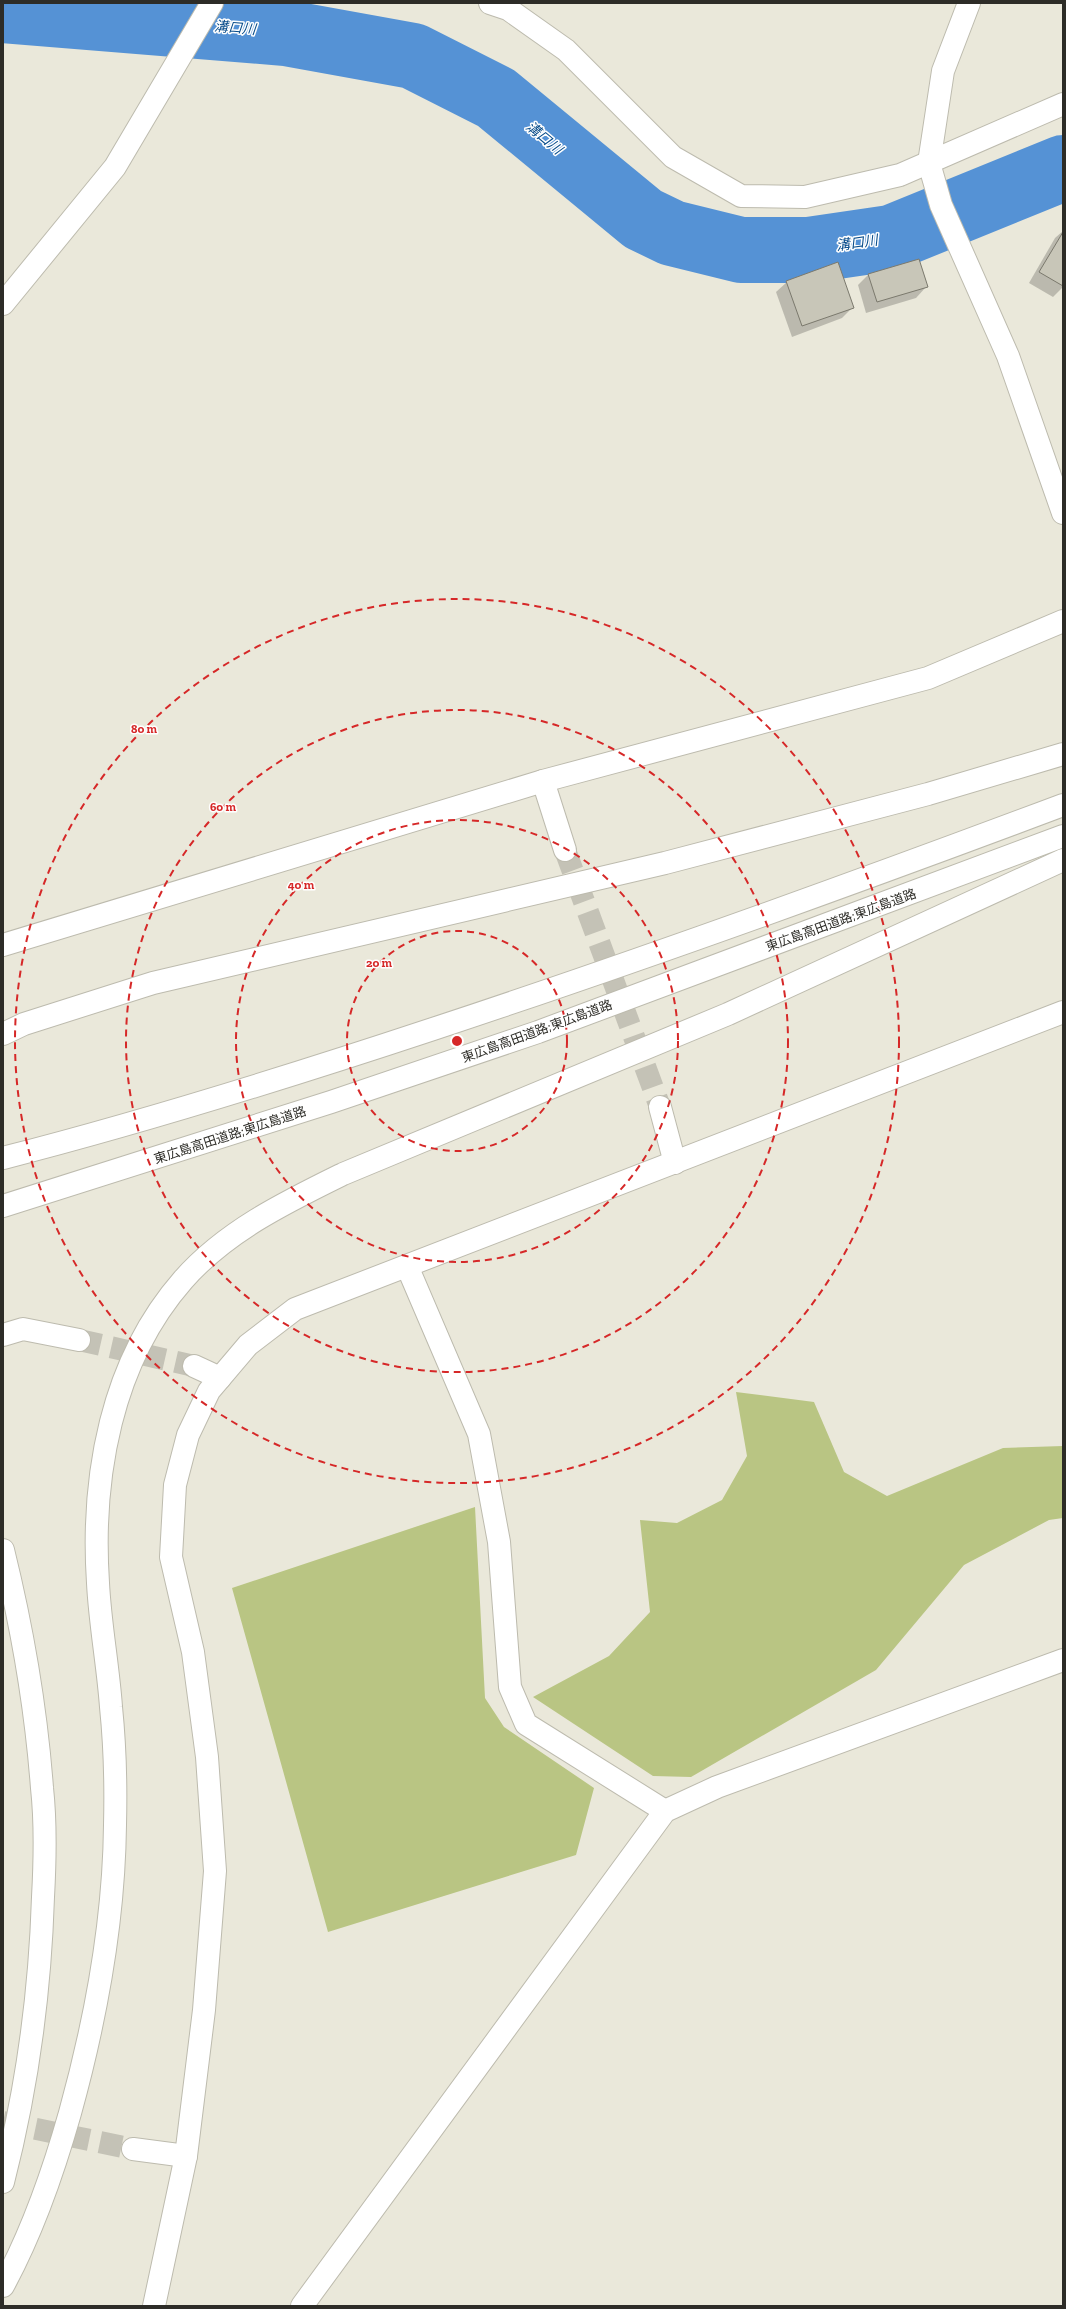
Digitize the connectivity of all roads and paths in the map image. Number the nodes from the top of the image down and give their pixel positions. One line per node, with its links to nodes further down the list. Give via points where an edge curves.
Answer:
1 (212, 3): 6 (main road, via 114,167)
2 (490, 3): 5 (main road, via 508,9 566,50 673,157 741,196 805,197 900,175)
3 (969, 3): 5 (main road, via 943,71)
4 (1063, 104): 5 (main road)
5 (929, 163): 7 (main road, via 941,205 1008,356)
6 (3, 304)
7 (1063, 513)
8 (1063, 622): 10 (main road, via 928,678)
9 (1063, 754): 17 (main road, via 928,794 665,863 154,983 32,1021)
10 (543, 781): 13 (main road); 15 (main road)
11 (1063, 805): 19 (main road, via 494,1009 274,1081)
12 (1063, 836): 21 (main road, 東広島高田道路;東広島道路, via 538,1032 331,1102)
13 (565, 850)
14 (1063, 860): 33 (main road, via 728,1014 350,1171 299,1196 257,1219 219,1247 184,1278 158,1312 139,1346 122,1386 109,1428 99,1477 95,1526 98,1584 115,1768 115,1835 104,1954 92,2025 61,2145 41,2206)
15 (3, 945)
16 (1063, 1012): 20 (main road)
17 (3, 1034)
18 (660, 1107): 20 (main road)
19 (3, 1158)
20 (675, 1163): 22 (main road)
21 (3, 1206)
22 (407, 1266): 26 (main road, via 296,1309 248,1345); 29 (main road, via 479,1434 500,1542 510,1687 526,1724)
23 (3, 1335): 24 (main road, via 23,1328)
24 (79, 1340)
25 (194, 1366): 26 (main road)
26 (220, 1378): 31 (main road, via 209,1391 188,1435 175,1485 171,1557 193,1652 208,1757 215,1870 204,2010)
27 (3, 1550): 32 (main road, via 34,1714 43,1788 45,1862 42,1934 28,2071)
28 (1063, 1660): 29 (main road, via 717,1787)
29 (665, 1811): 35 (main road)
30 (134, 2149): 31 (main road)
31 (186, 2156): 34 (main road)
32 (3, 2182)
33 (3, 2286)
34 (154, 2306)
35 (302, 2306)

